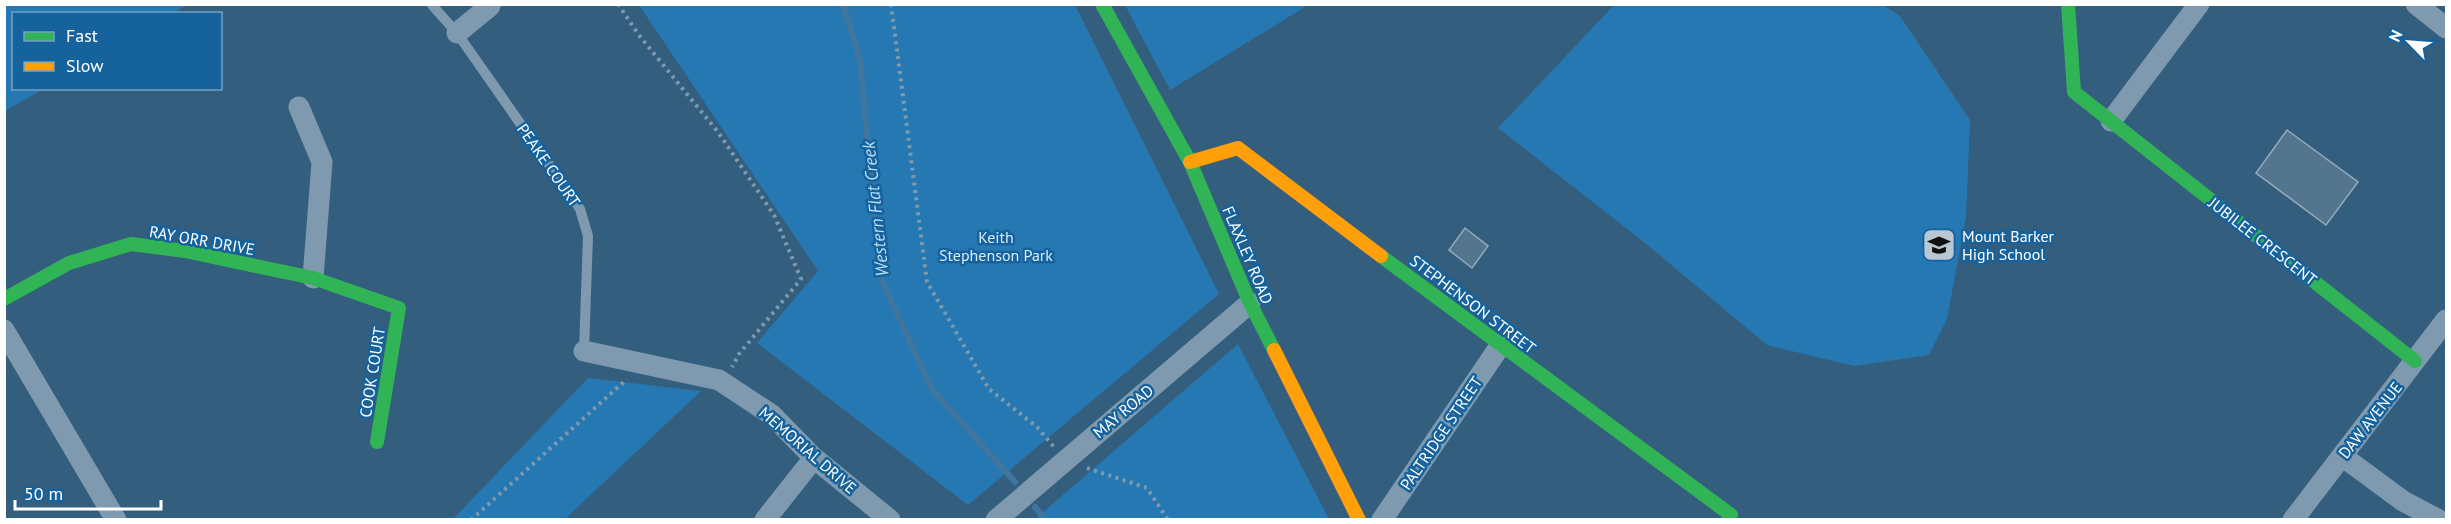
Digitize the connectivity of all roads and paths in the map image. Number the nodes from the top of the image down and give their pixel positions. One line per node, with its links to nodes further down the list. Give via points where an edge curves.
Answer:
1 (618, 4): 24 (path, via 718,132 774,215 801,279 739,354)
2 (891, 4): 28 (path, via 927,282 989,388 1037,427)
3 (1102, 4): 13 (street, FLAXLEY ROAD)
4 (2068, 4): 12 (street, JUBILEE CRESCENT, via 2074,92)
5 (2199, 4): 12 (street)
6 (2416, 4): 9 (street)
7 (432, 5): 10 (lane, PEAKE COURT)
8 (490, 6): 10 (street)
9 (2446, 28)
10 (457, 33): 21 (lane, PEAKE COURT, via 580,209 588,236)
11 (298, 106): 14 (street, via 322,162)
12 (2111, 121): 22 (street, JUBILEE CRESCENT)
13 (1190, 162): 16 (street, FLAXLEY ROAD); 20 (street, STEPHENSON STREET, via 1238,147)
14 (313, 278): 15 (street, RAY ORR DRIVE, via 185,251 131,244 69,263); 17 (street, RAY ORR DRIVE)
15 (4, 299)
16 (1250, 303): 28 (street, MAY ROAD); 36 (street, FLAXLEY ROAD)
17 (399, 308): 25 (street, COOK COURT)
18 (2446, 320): 22 (street, DAW AVENUE)
19 (4, 330): 30 (street)
20 (1500, 346): 29 (street, STEPHENSON STREET); 37 (street, PALTRIDGE STREET)
21 (584, 351): 23 (street, MEMORIAL DRIVE)
22 (2415, 361): 26 (street, DAW AVENUE)
23 (645, 363): 24 (street, MEMORIAL DRIVE); 31 (path)
24 (724, 384): 27 (street, MEMORIAL DRIVE, via 772,415)
25 (377, 442)
26 (2342, 456): 38 (street, DAW AVENUE); 39 (street, via 2403,501)
27 (814, 458): 32 (street); 33 (street, MEMORIAL DRIVE)
28 (1065, 460): 34 (street, MAY ROAD); 35 (path, via 1147,488)
29 (1729, 517)
30 (116, 519)
31 (471, 519)
32 (765, 519)
33 (890, 519)
34 (996, 519)
35 (1168, 519)
36 (1359, 519)
37 (1382, 519)
38 (2293, 519)
39 (2439, 519)

